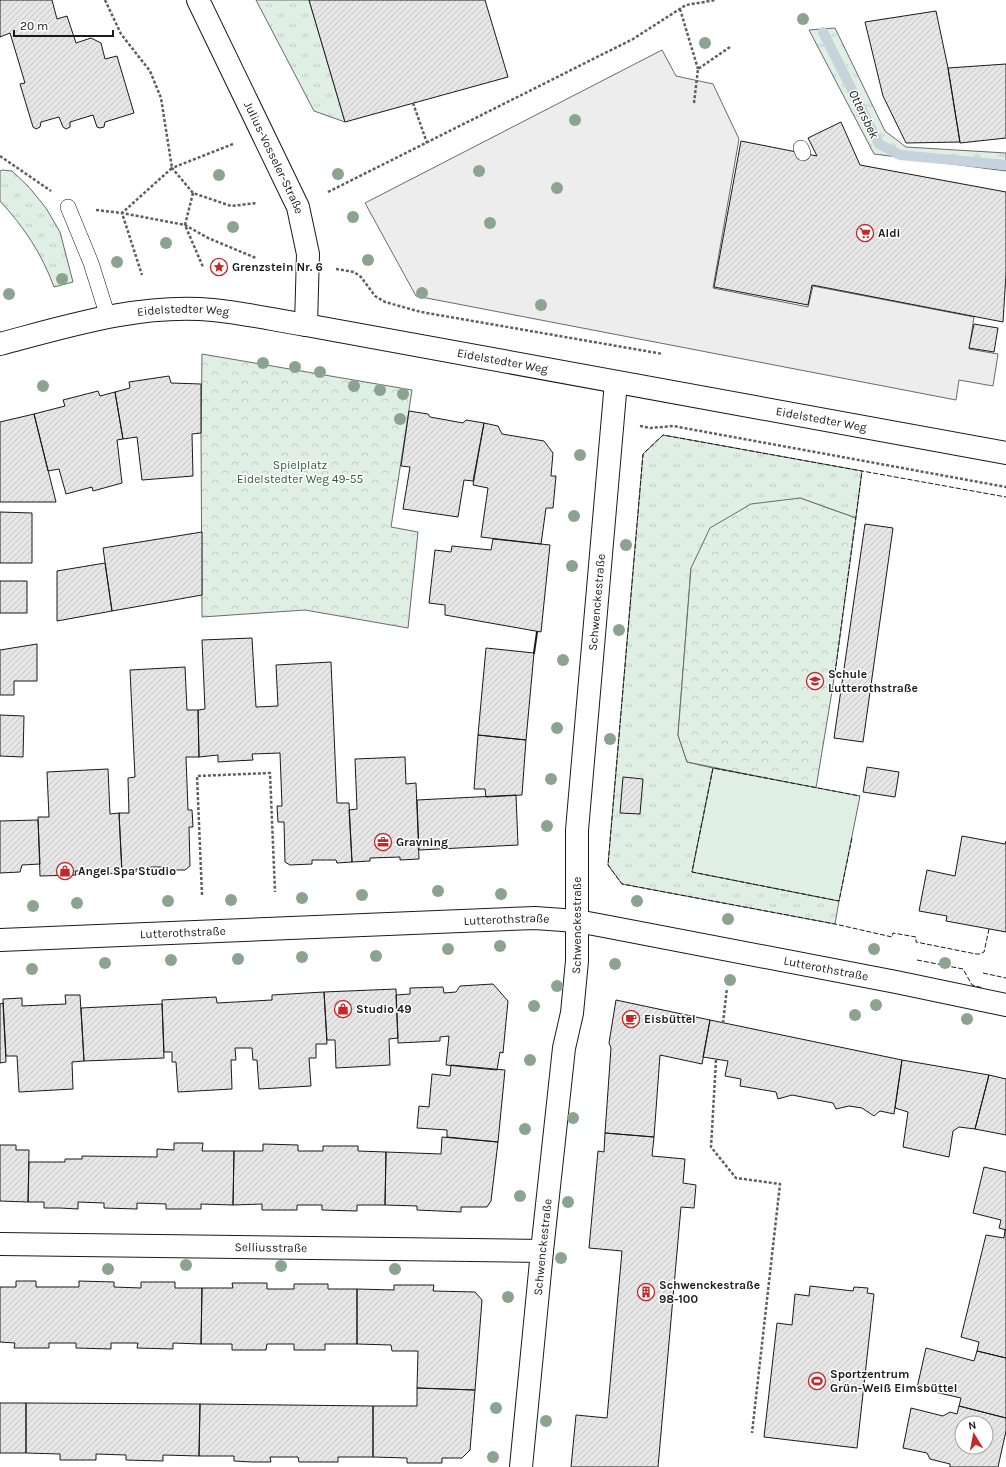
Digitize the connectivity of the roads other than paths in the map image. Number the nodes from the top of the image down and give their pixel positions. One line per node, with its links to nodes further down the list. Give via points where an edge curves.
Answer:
1 (198, 0): 4 (street, Julius-Vosseler-Straße, via 298,207 308,254)
2 (68, 207): 3 (lane, via 91,263)
3 (108, 317): 4 (street, Eidelstedter Weg, via 171,310 212,310); 5 (street, Eidelstedter Weg)
4 (306, 325): 6 (street, Eidelstedter Weg)
5 (0, 344)
6 (616, 382): 7 (street, Eidelstedter Weg); 8 (street, Schwenckestraße, via 577,830)
7 (1006, 453)
8 (578, 921): 9 (street, Lutterothstraße, via 535,918); 10 (street, Lutterothstraße); 12 (street, Schwenckestraße, via 572,1013 564,1048)
9 (0, 940)
10 (1006, 1005)
11 (0, 1244): 12 (street, Selliusstraße)
12 (542, 1251): 13 (street, Schwenckestraße)
13 (521, 1467)

